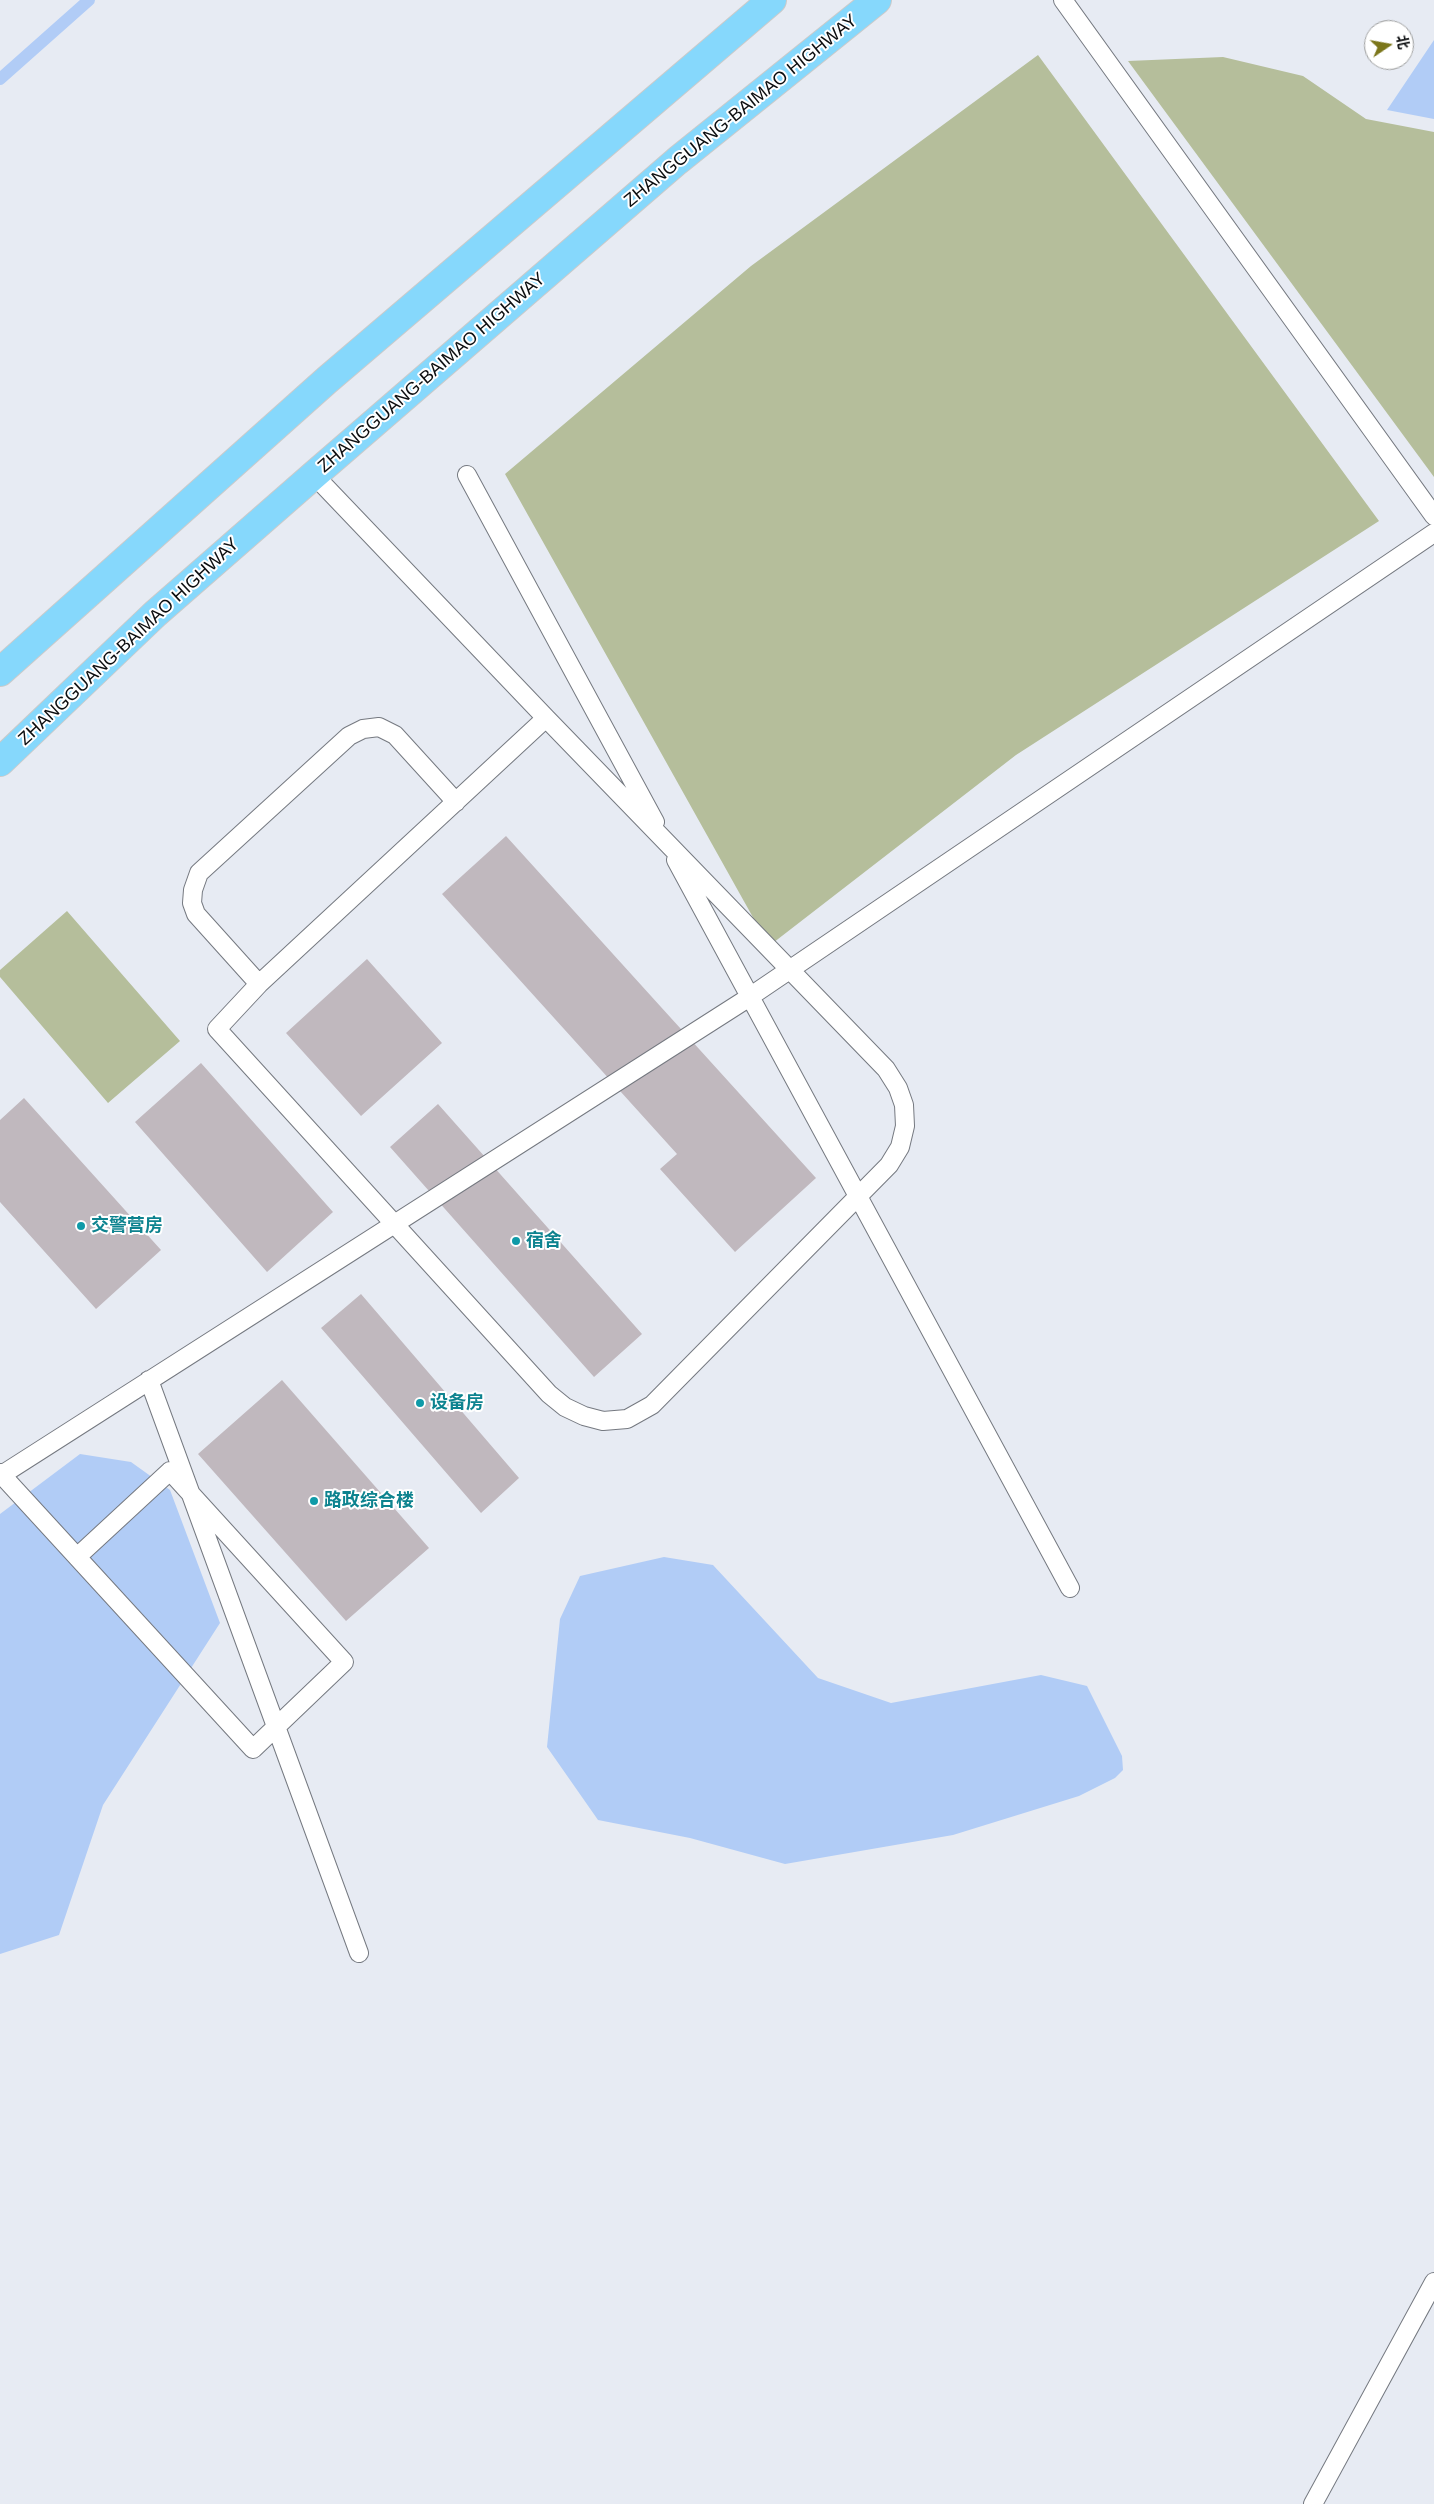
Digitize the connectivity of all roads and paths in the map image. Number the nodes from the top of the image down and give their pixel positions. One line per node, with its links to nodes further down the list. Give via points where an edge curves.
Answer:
1 (772, 0): 8 (highway, via 326,380)
2 (877, 0): 4 (highway, ZHANGGUANG-BAIMAO HIGHWAY, via 676,161)
3 (1063, 0): 6 (lane)
4 (314, 475): 9 (lane); 10 (highway, ZHANGGUANG-BAIMAO HIGHWAY, via 154,614)
5 (467, 475): 13 (lane)
6 (1434, 516)
7 (1434, 532): 13 (lane)
8 (0, 672)
9 (546, 718): 11 (lane); 12 (lane, via 886,1069 904,1105 905,1126 900,1147 889,1165 652,1405 627,1419 603,1421 565,1407 549,1394 216,1029)
10 (0, 762)
11 (456, 802): 12 (lane); 12 (lane, via 395,735 379,727 363,729 349,736 199,873 193,890 192,904 196,914)
12 (259, 984)
13 (749, 996): 14 (lane); 17 (lane)
14 (149, 1380): 15 (lane); 18 (lane)
15 (0, 1474): 16 (lane)
16 (77, 1557): 16 (lane, via 170,1471 344,1662 253,1749)
17 (1070, 1588)
18 (360, 1953)
19 (1434, 2282): 20 (lane)
20 (1313, 2504)

